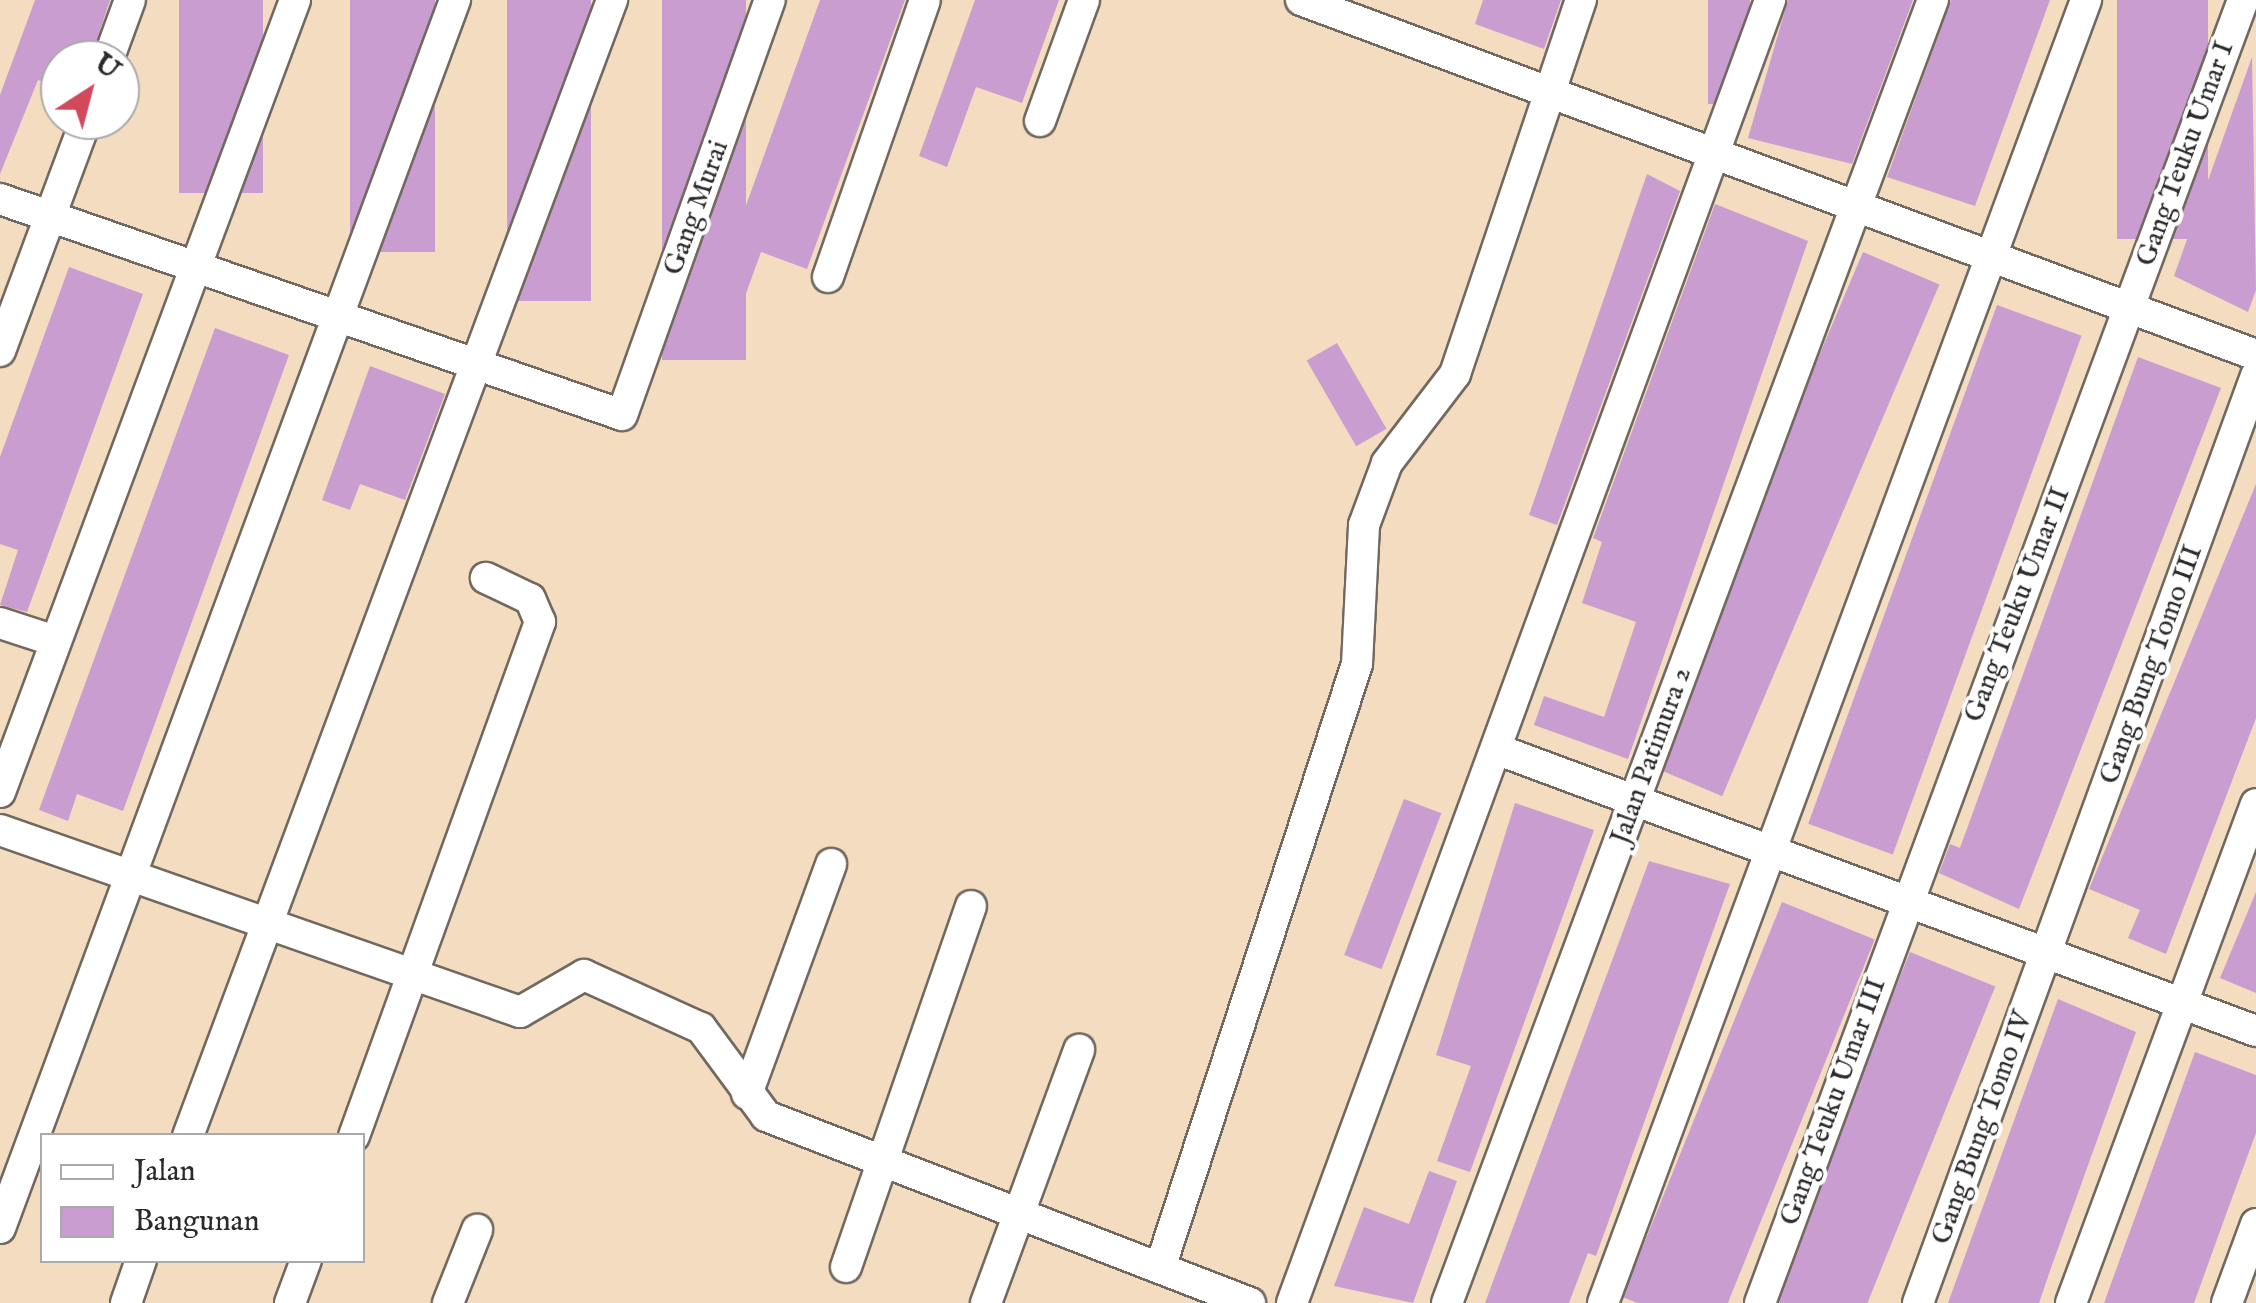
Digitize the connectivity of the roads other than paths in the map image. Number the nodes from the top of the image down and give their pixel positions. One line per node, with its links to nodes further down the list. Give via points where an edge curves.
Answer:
1 (130, 0): 15 (street)
2 (295, 0): 24 (street)
3 (455, 0): 27 (street)
4 (612, 0): 30 (street)
5 (770, 0): 30 (street, Gang Murai, via 622,415)
6 (925, 0): 25 (street)
7 (1084, 0): 17 (street)
8 (1301, 0): 14 (street)
9 (1581, 0): 16 (street)
10 (1770, 0): 19 (street)
11 (1933, 0): 21 (street, Jalan Patimura 2)
12 (2086, 0): 23 (street)
13 (2243, 0): 26 (street, Gang Teuku Umar I)
14 (1381, 14): 16 (street)
15 (115, 40)
16 (1546, 96): 19 (street); 62 (street, via 1454,374 1387,463 1364,525 1357,664)
17 (1040, 121)
18 (79, 140): 22 (street)
19 (1712, 154): 21 (street); 35 (street)
20 (0, 199): 22 (street)
21 (1856, 208): 23 (street); 37 (street, Jalan Patimura 2)
22 (50, 217): 24 (street); 28 (street)
23 (1990, 257): 26 (street); 40 (street)
24 (195, 267): 27 (street); 34 (street)
25 (828, 277)
26 (2129, 308): 29 (street); 43 (street, Gang Teuku Umar II)
27 (338, 319): 30 (street); 42 (street)
28 (0, 351)
29 (2256, 355)
30 (474, 366): 45 (street)
31 (2256, 376): 46 (street, Gang Bung Tomo III)
32 (486, 578): 47 (street, via 530,599 540,622)
33 (0, 624): 34 (street)
34 (54, 641): 36 (street)
35 (1496, 749): 37 (street); 68 (street)
36 (0, 792)
37 (1634, 804): 40 (street); 69 (street, Jalan Patimura 2)
38 (2256, 804): 48 (street)
39 (0, 830): 42 (street)
40 (1772, 852): 43 (street); 70 (street)
41 (831, 864): 51 (street)
42 (129, 875): 45 (street); 57 (street)
43 (1907, 902): 46 (street); 71 (street, Gang Teuku Umar III)
44 (971, 906): 54 (street)
45 (266, 923): 47 (street); 52 (street)
46 (2048, 954): 48 (street); 72 (street, Gang Bung Tomo IV)
47 (414, 977): 51 (street, via 520,1012 584,974 702,1028 727,1052); 53 (street)
48 (2182, 1005): 49 (street); 73 (street)
49 (2256, 1031)
50 (1079, 1050): 55 (street)
51 (747, 1094): 54 (street, via 766,1116)
52 (189, 1133)
53 (355, 1133)
54 (885, 1162): 55 (street); 61 (street)
55 (1021, 1214): 62 (street); 66 (street)
56 (2256, 1224): 74 (street)
57 (0, 1228)
58 (477, 1230): 65 (street)
59 (141, 1263): 63 (street)
60 (305, 1263): 64 (street)
61 (846, 1267)
62 (1160, 1268): 67 (street)
63 (126, 1303)
64 (290, 1303)
65 (448, 1303)
66 (986, 1303)
67 (1250, 1303)
68 (1292, 1303)
69 (1447, 1303)
70 (1603, 1303)
71 (1760, 1303)
72 (1918, 1303)
73 (2071, 1303)
74 (2227, 1303)

